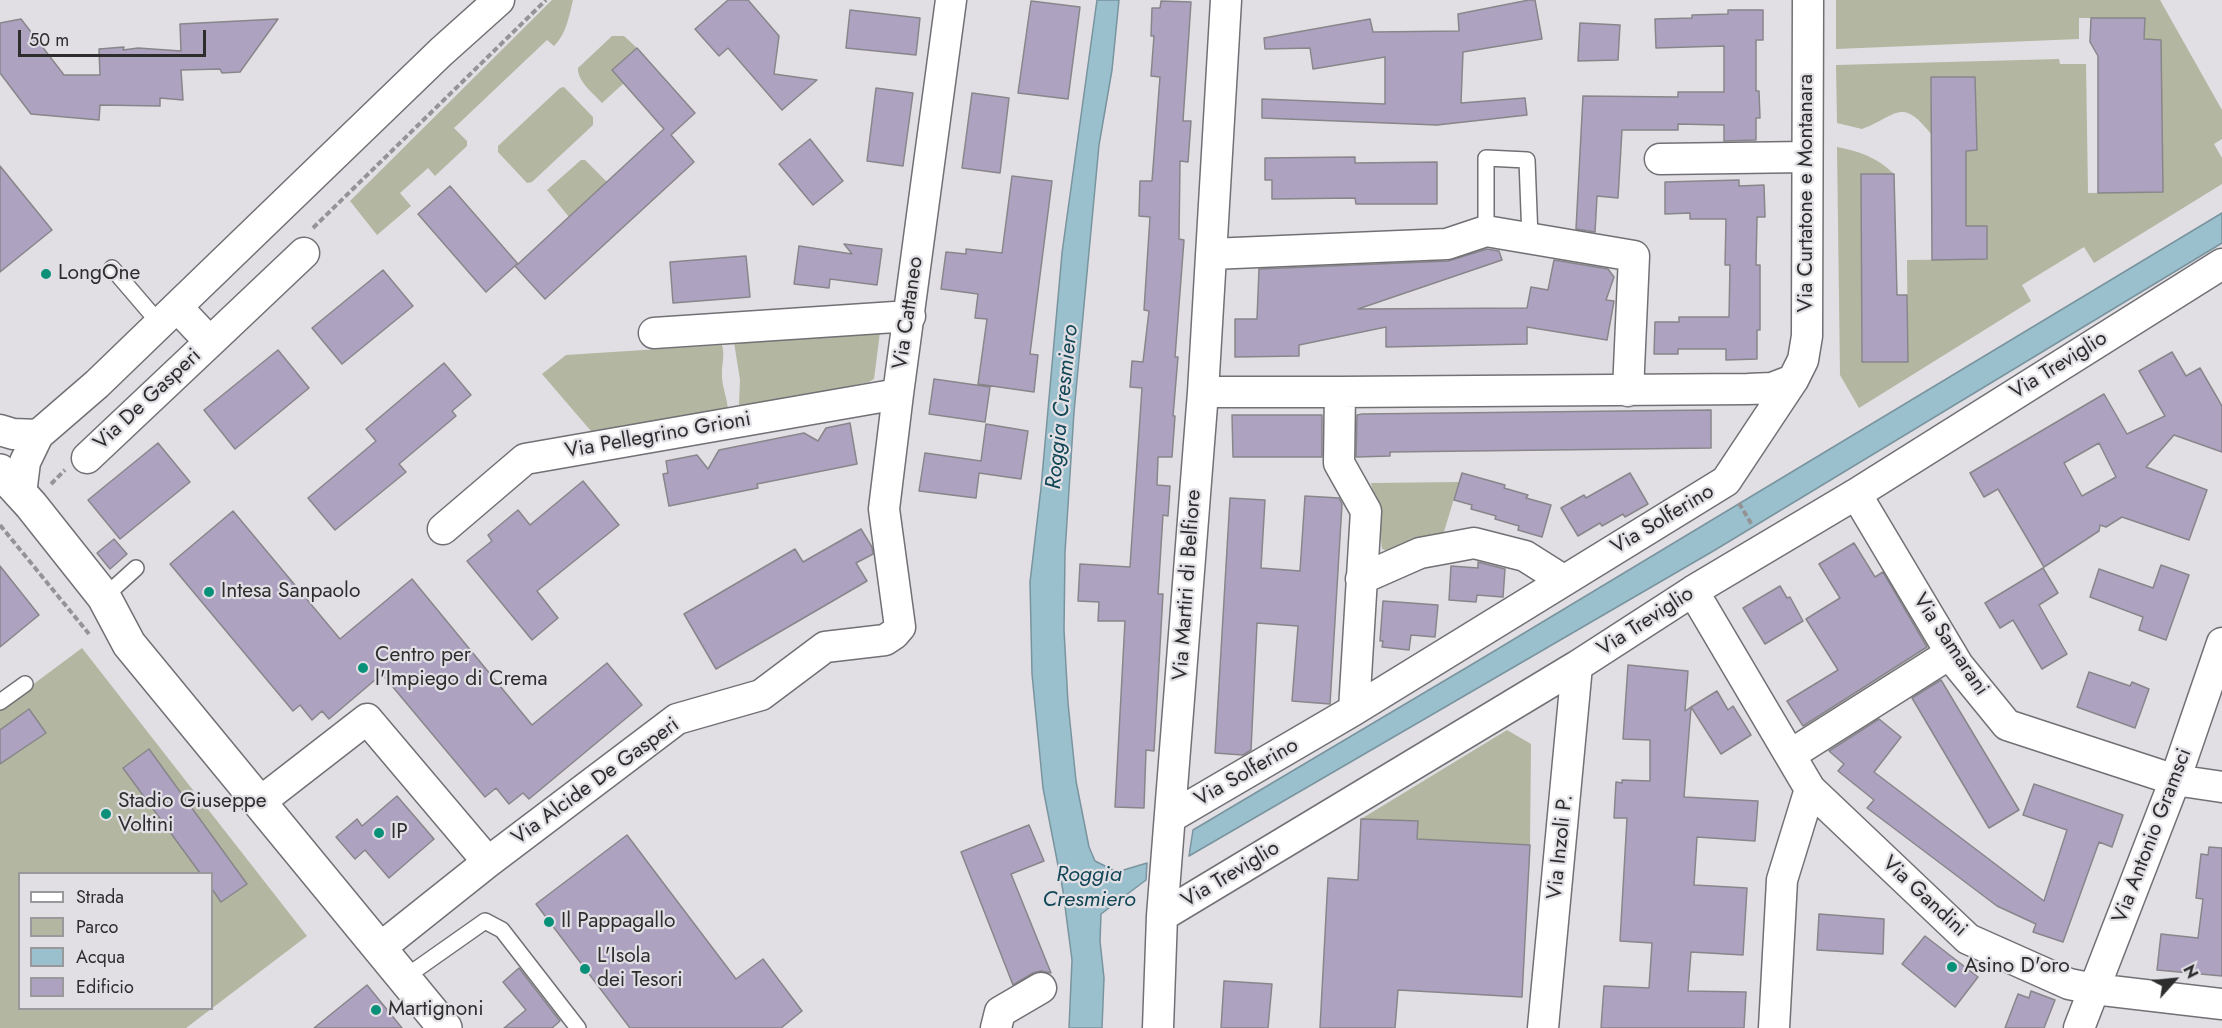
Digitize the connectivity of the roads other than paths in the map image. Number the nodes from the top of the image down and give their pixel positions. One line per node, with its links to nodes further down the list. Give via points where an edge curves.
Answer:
1 (499, 0): 5 (street)
2 (951, 0): 15 (street, Via Cattaneo)
3 (1227, 0): 11 (street, Via Martiri di Belfiore)
4 (1807, 1): 6 (street, Via Curtatone e Montanara)
5 (470, 11): 14 (street)
6 (1807, 157): 7 (street); 18 (street, Via Curtatone e Montanara, via 1807,336 1803,360)
7 (1660, 159)
8 (1486, 231): 9 (street); 9 (lane, via 1486,158 1527,160); 11 (street, via 1447,244)
9 (1530, 238): 19 (street, via 1634,256)
10 (304, 253): 17 (street, Via De Gasperi)
11 (1211, 254): 20 (street, Via Martiri di Belfiore)
12 (2222, 264): 27 (street, Via Treviglio)
13 (112, 268): 14 (lane)
14 (168, 315): 17 (street, Via De Gasperi); 24 (street)
15 (910, 316): 16 (street); 22 (street, Via Cattaneo)
16 (654, 333)
17 (210, 342): 25 (street, Via De Gasperi)
18 (1793, 380): 19 (street, via 1772,388); 31 (street, Via Solferino, via 1726,481)
19 (1628, 391): 21 (street)
20 (1203, 392): 21 (street); 47 (street, Via Martiri di Belfiore)
21 (1340, 392): 30 (street, via 1340,464 1366,511)
22 (898, 394): 28 (street, Via Pellegrino Grioni, via 525,459); 34 (street, Via Cattaneo, via 884,509)
23 (0, 430): 24 (street)
24 (38, 435): 26 (street)
25 (87, 458)
26 (7, 489): 33 (street); 36 (street, via 92,614)
27 (1856, 494): 32 (street, Via Treviglio); 37 (street, Via Samarani)
28 (443, 529)
29 (136, 568): 33 (lane)
30 (1361, 579): 31 (street, via 1420,553 1474,543 1525,556); 41 (street)
31 (1563, 580): 41 (street, Via Solferino)
32 (1693, 591): 38 (street, Via Treviglio); 42 (street, Via Gandini)
33 (104, 597): 36 (street)
34 (900, 627): 48 (street, Via Alcide De Gasperi, via 885,640 825,647 761,695 677,719)
35 (2222, 643): 43 (street, Via Antonio Gramsci)
36 (129, 644): 46 (street)
37 (1951, 653): 42 (street); 43 (street, Via Samarani, via 2007,725)
38 (1577, 666): 49 (street, Via Treviglio); 59 (street, Via Inzoli P.)
39 (25, 684): 40 (lane)
40 (0, 702)
41 (1354, 710): 47 (street, Via Solferino)
42 (1790, 755): 45 (street, Via Gandini)
43 (2175, 780): 44 (street, Via Samarani); 53 (street, Via Antonio Gramsci)
44 (2222, 787)
45 (1810, 789): 53 (street, Via Gandini, via 1968,939 2069,984); 60 (street, via 1782,880)
46 (260, 802): 48 (street, via 367,718); 50 (street)
47 (1171, 817): 49 (street, Via Martiri di Belfiore)
48 (488, 862): 50 (street, Via Alcide De Gasperi)
49 (1162, 916): 58 (street, Via Treviglio)
50 (380, 948): 51 (street)
51 (404, 978): 55 (street); 56 (lane, via 484,921 502,930)
52 (1041, 988): 57 (street, via 1000,1012)
53 (2094, 989): 54 (street, Via Gandini); 61 (street, Via Antonio Gramsci)
54 (2222, 1004)
55 (438, 1025)
56 (578, 1028)
57 (996, 1028)
58 (1158, 1028)
59 (1543, 1028)
60 (1774, 1028)
61 (2079, 1028)

